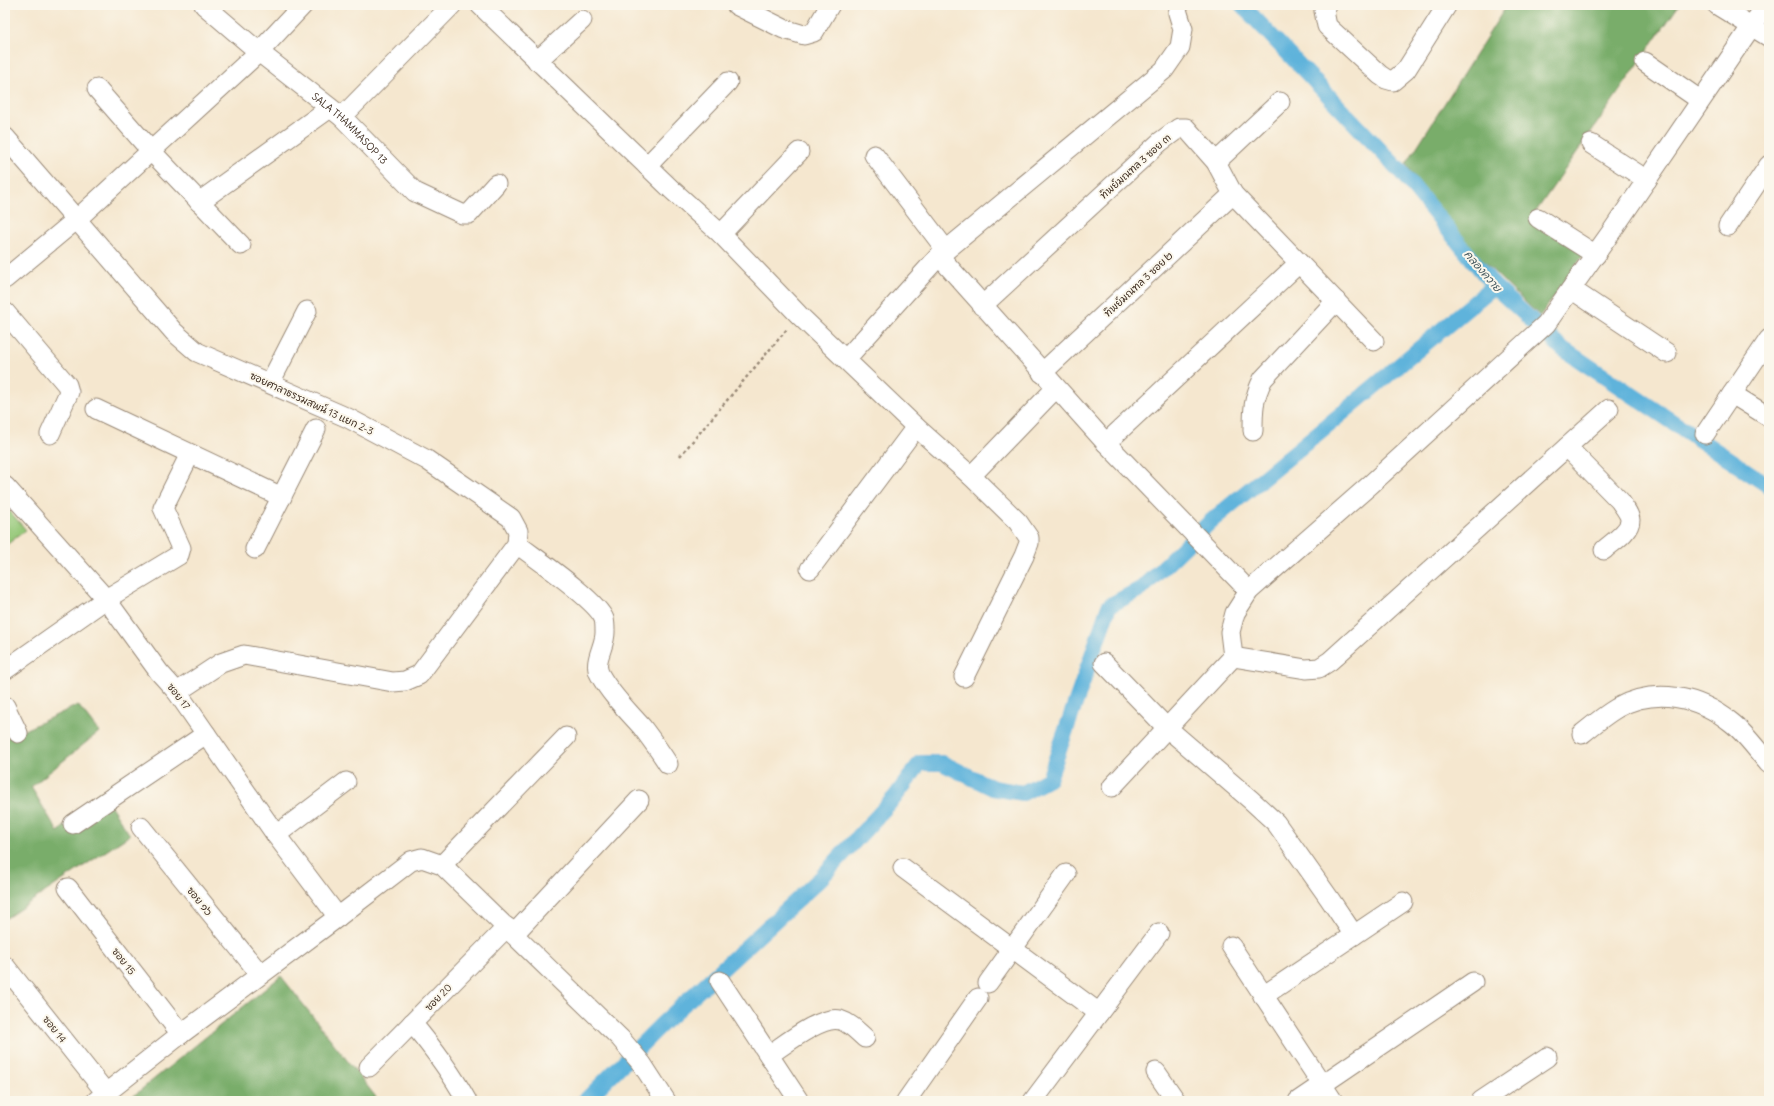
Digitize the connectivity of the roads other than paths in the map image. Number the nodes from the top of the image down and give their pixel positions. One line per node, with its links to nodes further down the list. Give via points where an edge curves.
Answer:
1 (204, 5): 15 (street, SALA THAMMASOP 13)
2 (303, 5): 15 (street)
3 (452, 5): 22 (street)
4 (480, 5): 16 (street)
5 (736, 5): 6 (street, via 784,29 804,35 814,32)
6 (830, 5)
7 (1327, 5): 8 (street, via 1324,11 1327,26 1380,75 1393,80 1406,70)
8 (1447, 5)
9 (1717, 5): 13 (street)
10 (1766, 5): 13 (street)
11 (1178, 13): 40 (street, via 1183,29 1180,47 1164,70)
12 (582, 20): 16 (street)
13 (1751, 26): 14 (street); 20 (street)
14 (1769, 37)
15 (259, 52): 22 (street, SALA THAMMASOP 13); 25 (street)
16 (537, 61): 30 (street)
17 (1645, 62): 20 (street)
18 (728, 82): 30 (street)
19 (97, 89): 25 (street)
20 (1700, 100): 31 (street)
21 (1280, 102): 28 (street)
22 (336, 112): 32 (street, SALA THAMMASOP 13, via 415,192 456,212 469,214); 34 (street)
23 (5, 138): 36 (street, ซอยศาลาธรรมสพน์ 13 แยก 2-3)
24 (1591, 144): 31 (street)
25 (151, 151): 34 (street); 36 (street)
26 (799, 152): 38 (street)
27 (874, 155): 40 (street)
28 (1216, 162): 33 (street, ทิพย์มณฑล 3 ซอย ๓); 46 (street, ทิพย์มณฑล 3 ซอย ๓, via 1193,134 1186,128 1179,128 1160,142)
29 (1769, 165): 37 (street)
30 (647, 166): 38 (street)
31 (1647, 180): 41 (street)
32 (496, 184)
33 (1233, 194): 42 (street, ทิพย์มณฑล 3 ซอย ๓); 53 (street, ทิพย์มณฑล 3 ซอย ๒)
34 (200, 202): 39 (street)
35 (1538, 218): 41 (street)
36 (76, 220): 43 (street); 54 (street, ซอยศาลาธรรมสพน์ 13 แยก 2-3, via 174,332 197,352)
37 (1728, 226)
38 (721, 234): 52 (street, via 799,315)
39 (241, 245)
40 (942, 253): 46 (street); 52 (street)
41 (1596, 255): 44 (street)
42 (1299, 263): 45 (street, ทิพย์มณฑล 3 ซอย ๓); 65 (street)
43 (5, 279)
44 (1571, 289): 51 (street); 75 (street, via 1546,324 1527,342)
45 (1336, 301): 50 (street, ทิพย์มณฑล 3 ซอย ๓); 62 (street, via 1263,379 1253,405)
46 (982, 306): 53 (street)
47 (307, 311): 54 (street)
48 (5, 312): 63 (street, via 68,385 69,392)
49 (1769, 339): 56 (street)
50 (1374, 341)
51 (1667, 353)
52 (846, 359): 60 (street)
53 (1042, 373): 55 (street)
54 (270, 383): 71 (street, ซอยศาลาธรรมสพน์ 13 แยก 2-3, via 348,418 427,460 511,518 518,531)
55 (1056, 388): 65 (street); 68 (street)
56 (1732, 394): 59 (street); 64 (street)
57 (96, 409): 67 (street)
58 (1609, 409): 66 (street)
59 (1769, 417)
60 (916, 427): 68 (street); 74 (street)
61 (316, 429): 70 (street)
62 (1253, 431)
63 (50, 434)
64 (1705, 434)
65 (1106, 443): 75 (street)
66 (1567, 447): 73 (street, via 1620,501 1630,520 1627,529); 77 (street, via 1336,656 1319,668 1306,669)
67 (190, 454): 70 (street); 76 (street, via 163,508 181,548 179,555)
68 (970, 476): 80 (street, via 1018,522 1026,532 1029,544)
69 (5, 486): 76 (street, ซอย 17)
70 (282, 497): 72 (street)
71 (517, 544): 81 (street, via 419,675 405,681 393,682 244,655 221,663); 88 (street, via 587,598 598,610 604,619 605,633 597,662 599,674)
72 (255, 549)
73 (1604, 550)
74 (810, 569)
75 (1249, 591): 77 (street, via 1235,613 1230,632)
76 (106, 599): 79 (street); 81 (street, ซอย 17, via 159,672)
77 (1233, 657): 83 (street)
78 (1104, 663): 83 (street)
79 (5, 670)
80 (964, 677)
81 (177, 692): 85 (street, ซอย 17)
82 (5, 706): 84 (street)
83 (1166, 727): 91 (street); 104 (street, via 1276,823)
84 (18, 733)
85 (206, 734): 93 (street); 95 (street, ซอย 17)
86 (1582, 734): 89 (street, via 1618,708 1648,697 1669,696 1693,700 1732,723)
87 (566, 737): 96 (street)
88 (668, 764)
89 (1769, 764)
90 (346, 782): 95 (street)
91 (1112, 787)
92 (639, 800): 102 (street, ซอย 20)
93 (73, 824)
94 (141, 827): 108 (street, ซอย ๑๖)
95 (276, 836): 101 (street, ซอย 17)
96 (442, 865): 101 (street, via 422,858 411,862); 102 (street)
97 (903, 868): 106 (street)
98 (1066, 874): 106 (street)
99 (68, 888): 114 (street, ซอย 15)
100 (1403, 902): 104 (street)
101 (338, 917): 108 (street)
102 (510, 930): 113 (street, ซอย 20); 123 (street, via 620,1038 642,1064)
103 (1159, 933): 112 (street)
104 (1354, 935): 111 (street)
105 (1231, 946): 111 (street)
106 (1012, 949): 112 (street); 125 (street)
107 (5, 966): 121 (street, ซอย 14)
108 (260, 974): 114 (street)
109 (720, 981): 116 (street)
110 (1473, 982): 120 (street)
111 (1263, 996): 120 (street)
112 (1098, 1013): 126 (street)
113 (412, 1023): 118 (street, ซอย 20); 122 (street, via 454,1076)
114 (181, 1034): 121 (street)
115 (865, 1038): 116 (street, via 848,1023 838,1020 816,1024)
116 (769, 1055): 124 (street)
117 (1547, 1057): 130 (street)
118 (369, 1067)
119 (1156, 1072): 127 (street)
120 (1322, 1084): 128 (street); 129 (street)
121 (101, 1097)
122 (467, 1101)
123 (666, 1101)
124 (799, 1101)
125 (906, 1101)
126 (1032, 1101)
127 (1176, 1101)
128 (1298, 1101)
129 (1333, 1101)
130 (1481, 1101)

